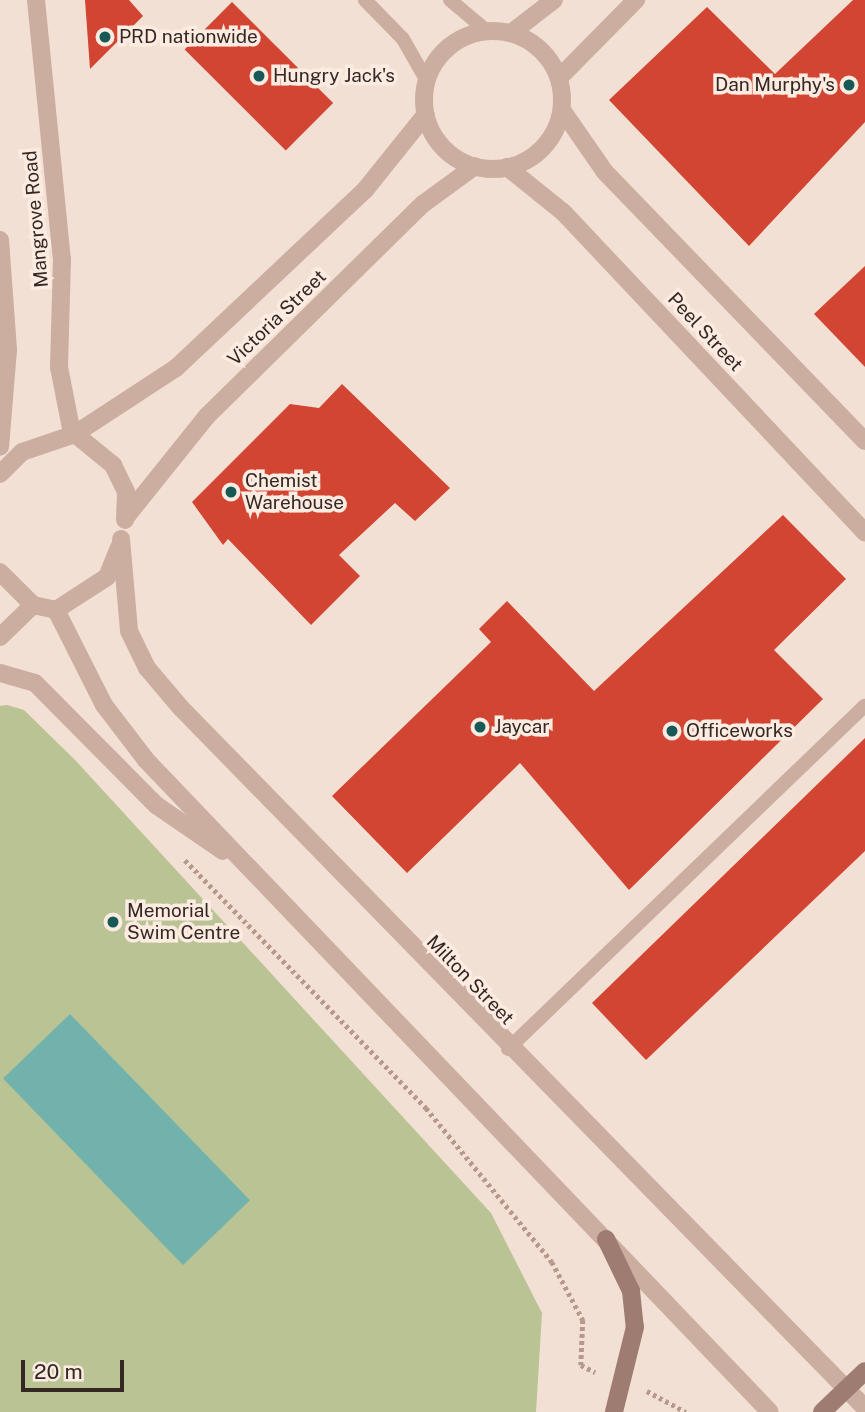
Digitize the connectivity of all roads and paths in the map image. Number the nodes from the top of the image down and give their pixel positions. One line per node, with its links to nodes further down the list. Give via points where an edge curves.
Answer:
1 (36, 0): 15 (street, Mangrove Road, via 62,259 60,367)
2 (365, 0): 9 (lane, via 403,39)
3 (450, 0): 6 (lane)
4 (554, 0): 7 (street)
5 (636, 0): 8 (street)
6 (487, 31): 7 (street); 9 (street, via 449,47)
7 (511, 33): 8 (street, via 541,49)
8 (559, 78): 10 (street)
9 (427, 81): 11 (street)
10 (562, 110): 13 (street, via 543,147); 16 (street, Peel Street, via 605,172)
11 (426, 114): 12 (street, via 442,147); 15 (street, Victoria Street, via 365,190 176,368)
12 (475, 166): 13 (street); 19 (street, Victoria Street, via 423,204 207,416)
13 (507, 167): 20 (street, Peel Street, via 564,213)
14 (0, 240): 17 (street, Mangrove Road, via 8,350)
15 (74, 434): 18 (street, Victoria Street, via 23,452); 19 (street, via 113,465 126,492)
16 (865, 442)
17 (0, 447)
18 (0, 474)
19 (126, 517): 21 (street)
20 (865, 532)
21 (121, 539): 24 (street, via 107,577); 30 (street, Milton Street, via 129,631 147,668)
22 (0, 572): 23 (street)
23 (33, 605): 24 (street); 25 (street)
24 (56, 610): 29 (street, via 125,736)
25 (0, 637)
26 (0, 673): 29 (street, via 35,683 156,805)
27 (865, 706): 30 (lane)
28 (174, 848): 32 (path, via 426,1108 545,1253 583,1320 581,1365)
29 (244, 863): 31 (street)
30 (508, 1049): 34 (street, Milton Street)
31 (606, 1238): 37 (main road, via 631,1291 635,1327); 39 (street)
32 (595, 1371)
33 (865, 1371): 34 (main road)
34 (846, 1389): 36 (street, Milton Street); 40 (main road)
35 (647, 1391): 38 (path)
36 (865, 1408)
37 (614, 1412)
38 (686, 1412)
39 (770, 1412)
40 (821, 1412)

